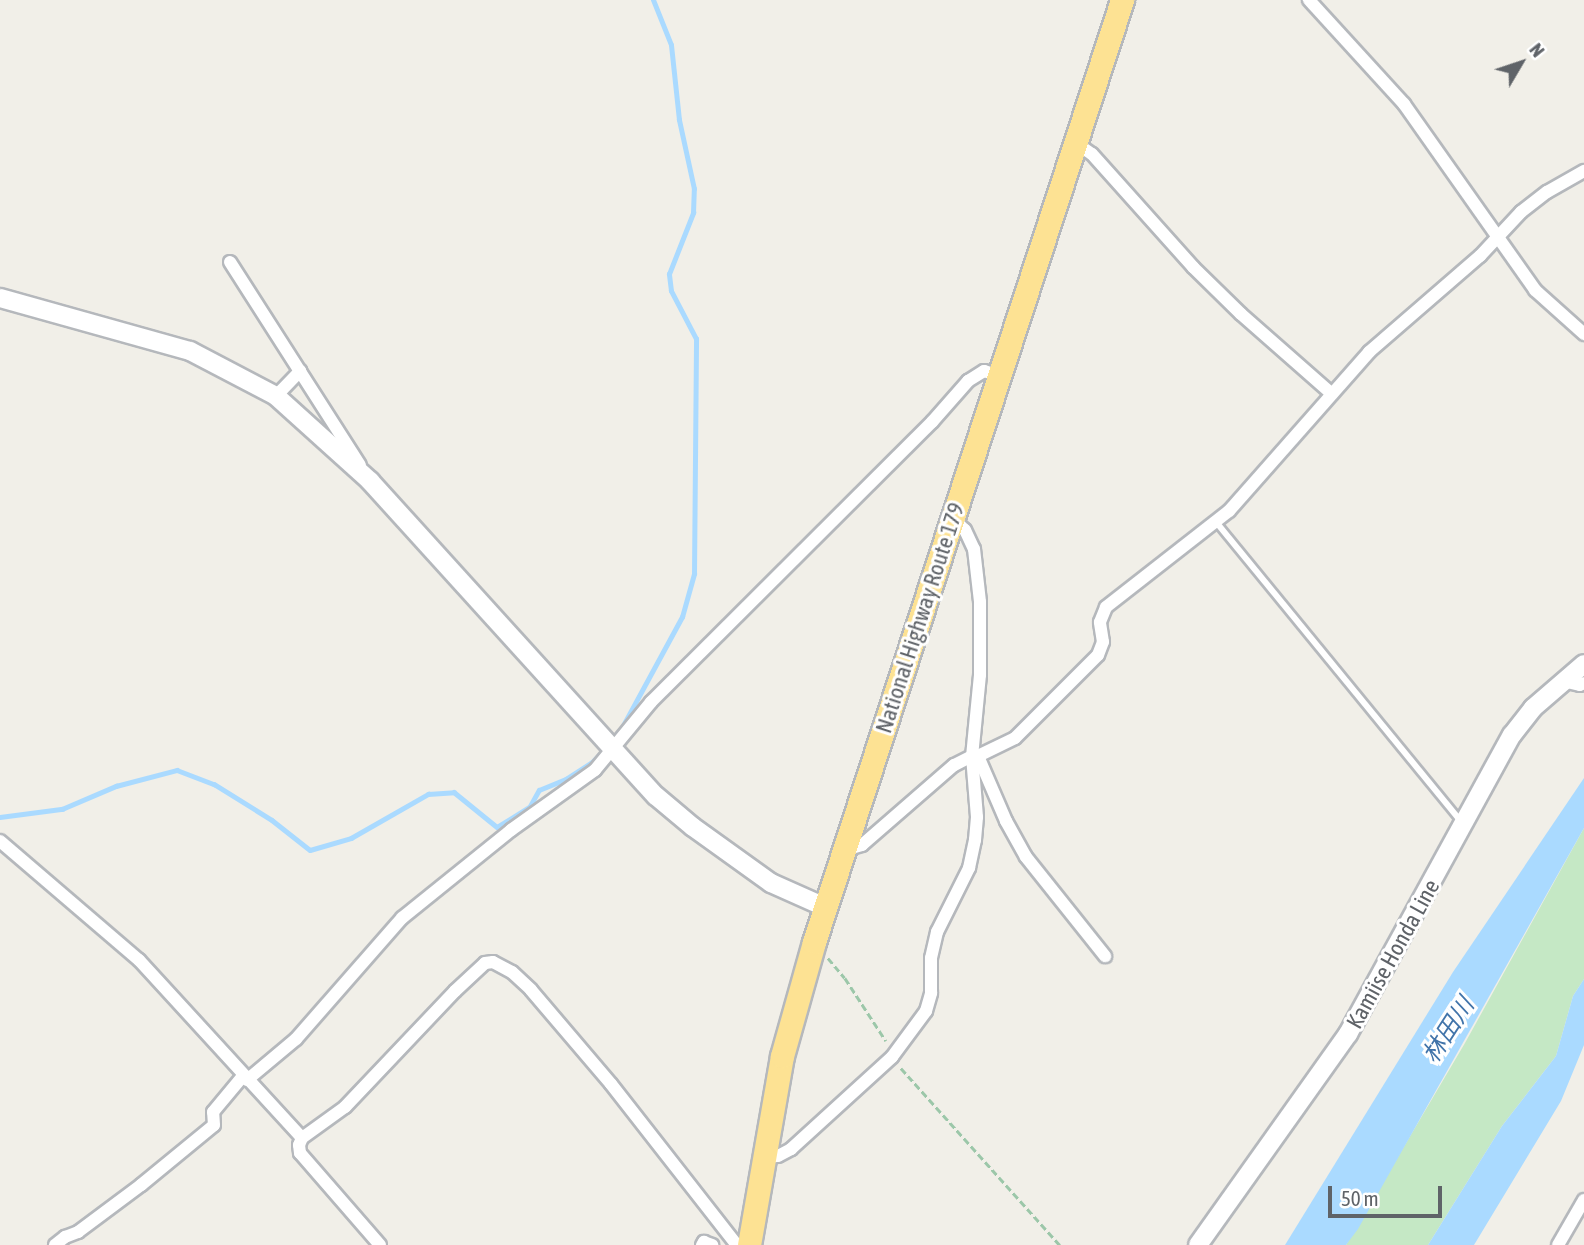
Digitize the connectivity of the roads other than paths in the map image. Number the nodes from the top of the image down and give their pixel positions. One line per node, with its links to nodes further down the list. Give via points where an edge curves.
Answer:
1 (1122, 0): 3 (highway, National Highway Route 179)
2 (1309, 0): 5 (street, via 1404,104)
3 (1076, 144): 10 (highway, National Highway Route 179); 11 (street, via 1092,154 1241,314)
4 (1584, 171): 5 (street, via 1547,191)
5 (1498, 237): 8 (street, via 1535,290); 11 (street, via 1369,352)
6 (230, 262): 9 (street)
7 (0, 298): 12 (street, via 190,351)
8 (1584, 334)
9 (300, 372): 12 (street); 13 (street)
10 (1000, 376): 14 (highway, National Highway Route 179); 19 (street, via 984,371 968,381)
11 (1331, 393): 15 (street, via 1293,443)
12 (275, 396): 13 (street)
13 (370, 481): 19 (street)
14 (953, 519): 20 (street, via 965,530 974,549 980,603); 23 (highway, National Highway Route 179)
15 (1216, 522): 20 (street, via 1106,607 1098,655 1015,738); 21 (lane)
16 (1584, 664): 17 (street, Kamiise Honda Line)
17 (1563, 681): 18 (street); 21 (street, Kamiise Honda Line, via 1512,735)
18 (1584, 682)
19 (609, 747): 24 (street, via 656,796 729,855 771,883); 26 (street, via 594,771 511,830 402,918 296,1039)
20 (975, 756): 23 (street, via 954,765 862,845); 25 (street, via 1026,856); 28 (street, via 977,817 969,868 937,932 926,1011 892,1057 791,1149)
21 (1464, 824): 36 (street, Kamiise Honda Line, via 1348,1034)
22 (0, 841): 26 (street, via 139,960)
23 (844, 850): 24 (highway, National Highway Route 179)
24 (825, 907): 28 (highway, National Highway Route 179, via 782,1056)
25 (1105, 956)
26 (245, 1078): 27 (street); 30 (street, via 214,1112 214,1125 141,1185)
27 (302, 1138): 31 (street, via 300,1153); 34 (street, via 345,1107 456,991 485,963 492,962 512,972 548,1011)
28 (763, 1158): 35 (highway, National Highway Route 179)
29 (1584, 1200): 37 (street)
30 (55, 1245)
31 (380, 1245)
32 (702, 1245): 33 (street)
33 (712, 1245)
34 (737, 1245)
35 (749, 1245)
36 (1198, 1245)
37 (1558, 1245)

